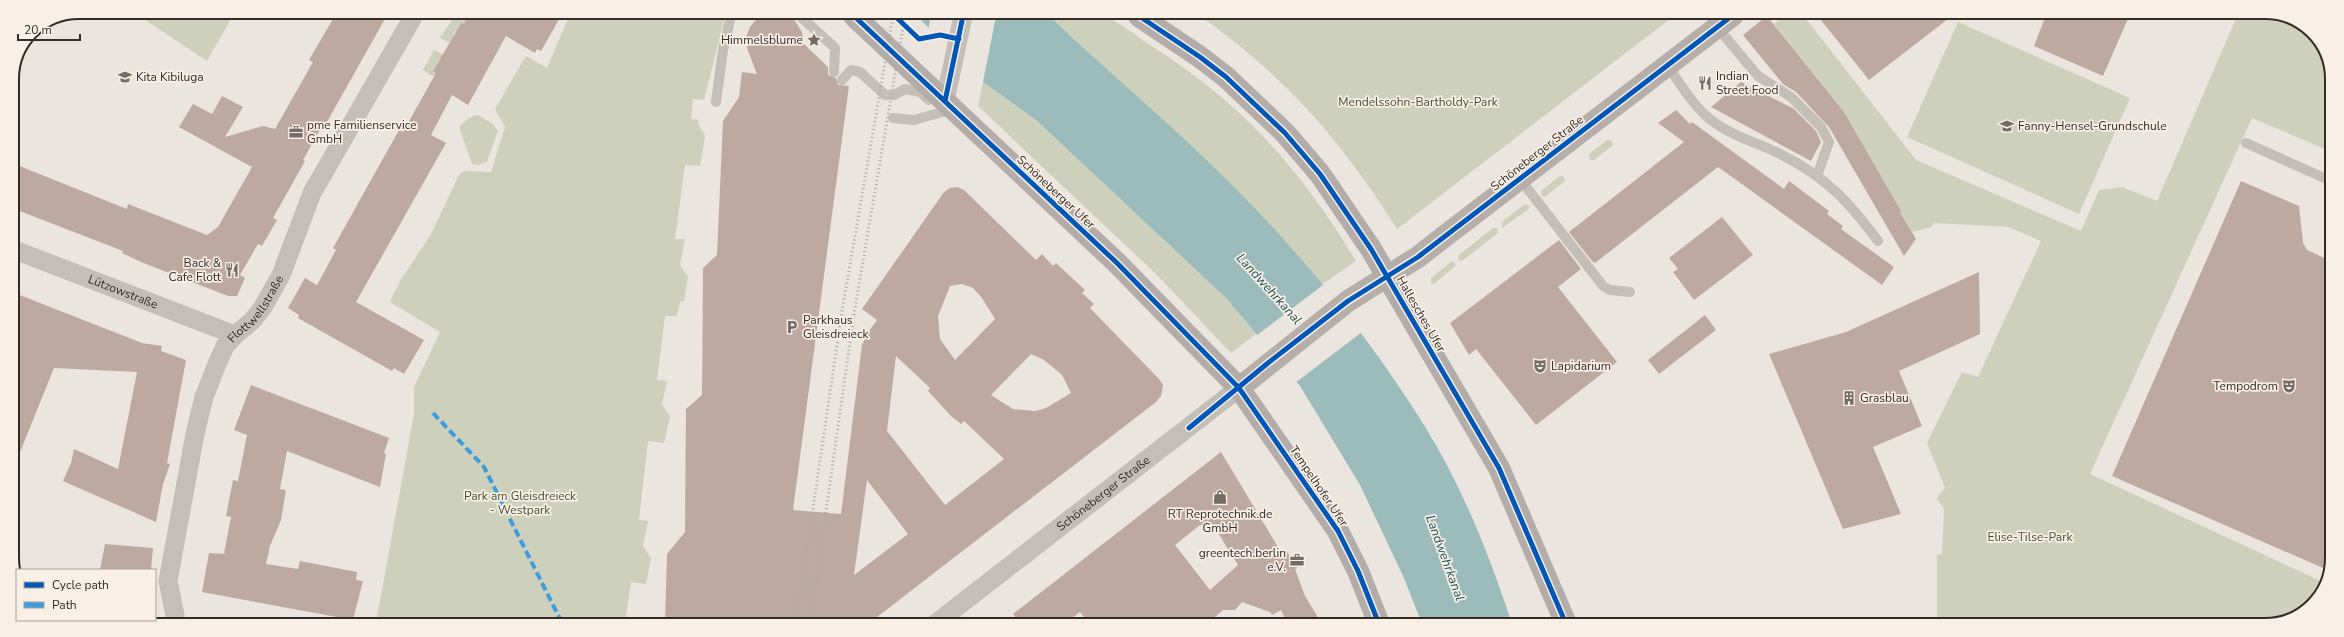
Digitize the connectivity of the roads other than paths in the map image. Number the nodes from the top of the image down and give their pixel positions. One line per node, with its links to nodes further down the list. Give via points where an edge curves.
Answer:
1 (412, 19): 22 (street, Flottwellstraße, via 312,193 281,275 263,307 252,321)
2 (730, 19): 11 (lane)
3 (803, 19): 9 (lane, via 835,48)
4 (857, 19): 12 (main road, Schöneberger Ufer)
5 (962, 19): 12 (street)
6 (1143, 19): 20 (main road, Hallesches Ufer, via 1221,73 1285,133 1320,174)
7 (1724, 19): 8 (street, Schöneberger Straße); 15 (lane, via 1758,76 1791,97 1820,127 1829,142)
8 (1667, 65): 15 (lane, via 1710,120 1782,155); 17 (street, Schöneberger Straße)
9 (834, 72)
10 (842, 80): 12 (lane, via 851,70 860,72 885,95 894,95 905,89 920,92 937,104)
11 (716, 102)
12 (949, 105): 13 (lane, via 914,120); 23 (main road, Schöneberger Ufer, via 1117,263)
13 (893, 118)
14 (2246, 143): 16 (lane)
15 (1817, 176): 18 (lane, via 1852,207)
16 (2325, 178)
17 (1520, 179): 20 (street, Schöneberger Straße, via 1418,256); 21 (lane, via 1606,288)
18 (1878, 241)
19 (19, 252): 22 (street, Lützowstraße)
20 (1387, 276): 23 (street, Schöneberger Straße, via 1348,301); 27 (main road, Hallesches Ufer, via 1499,468)
21 (1630, 292)
22 (235, 335): 24 (street, Flottwellstraße, via 225,346 217,364 204,397 195,434 168,581)
23 (1239, 388): 25 (street, Schöneberger Straße); 26 (main road, Tempelhofer Ufer, via 1338,531 1358,571)
24 (175, 618)
25 (943, 618)
26 (1377, 618)
27 (1563, 618)

